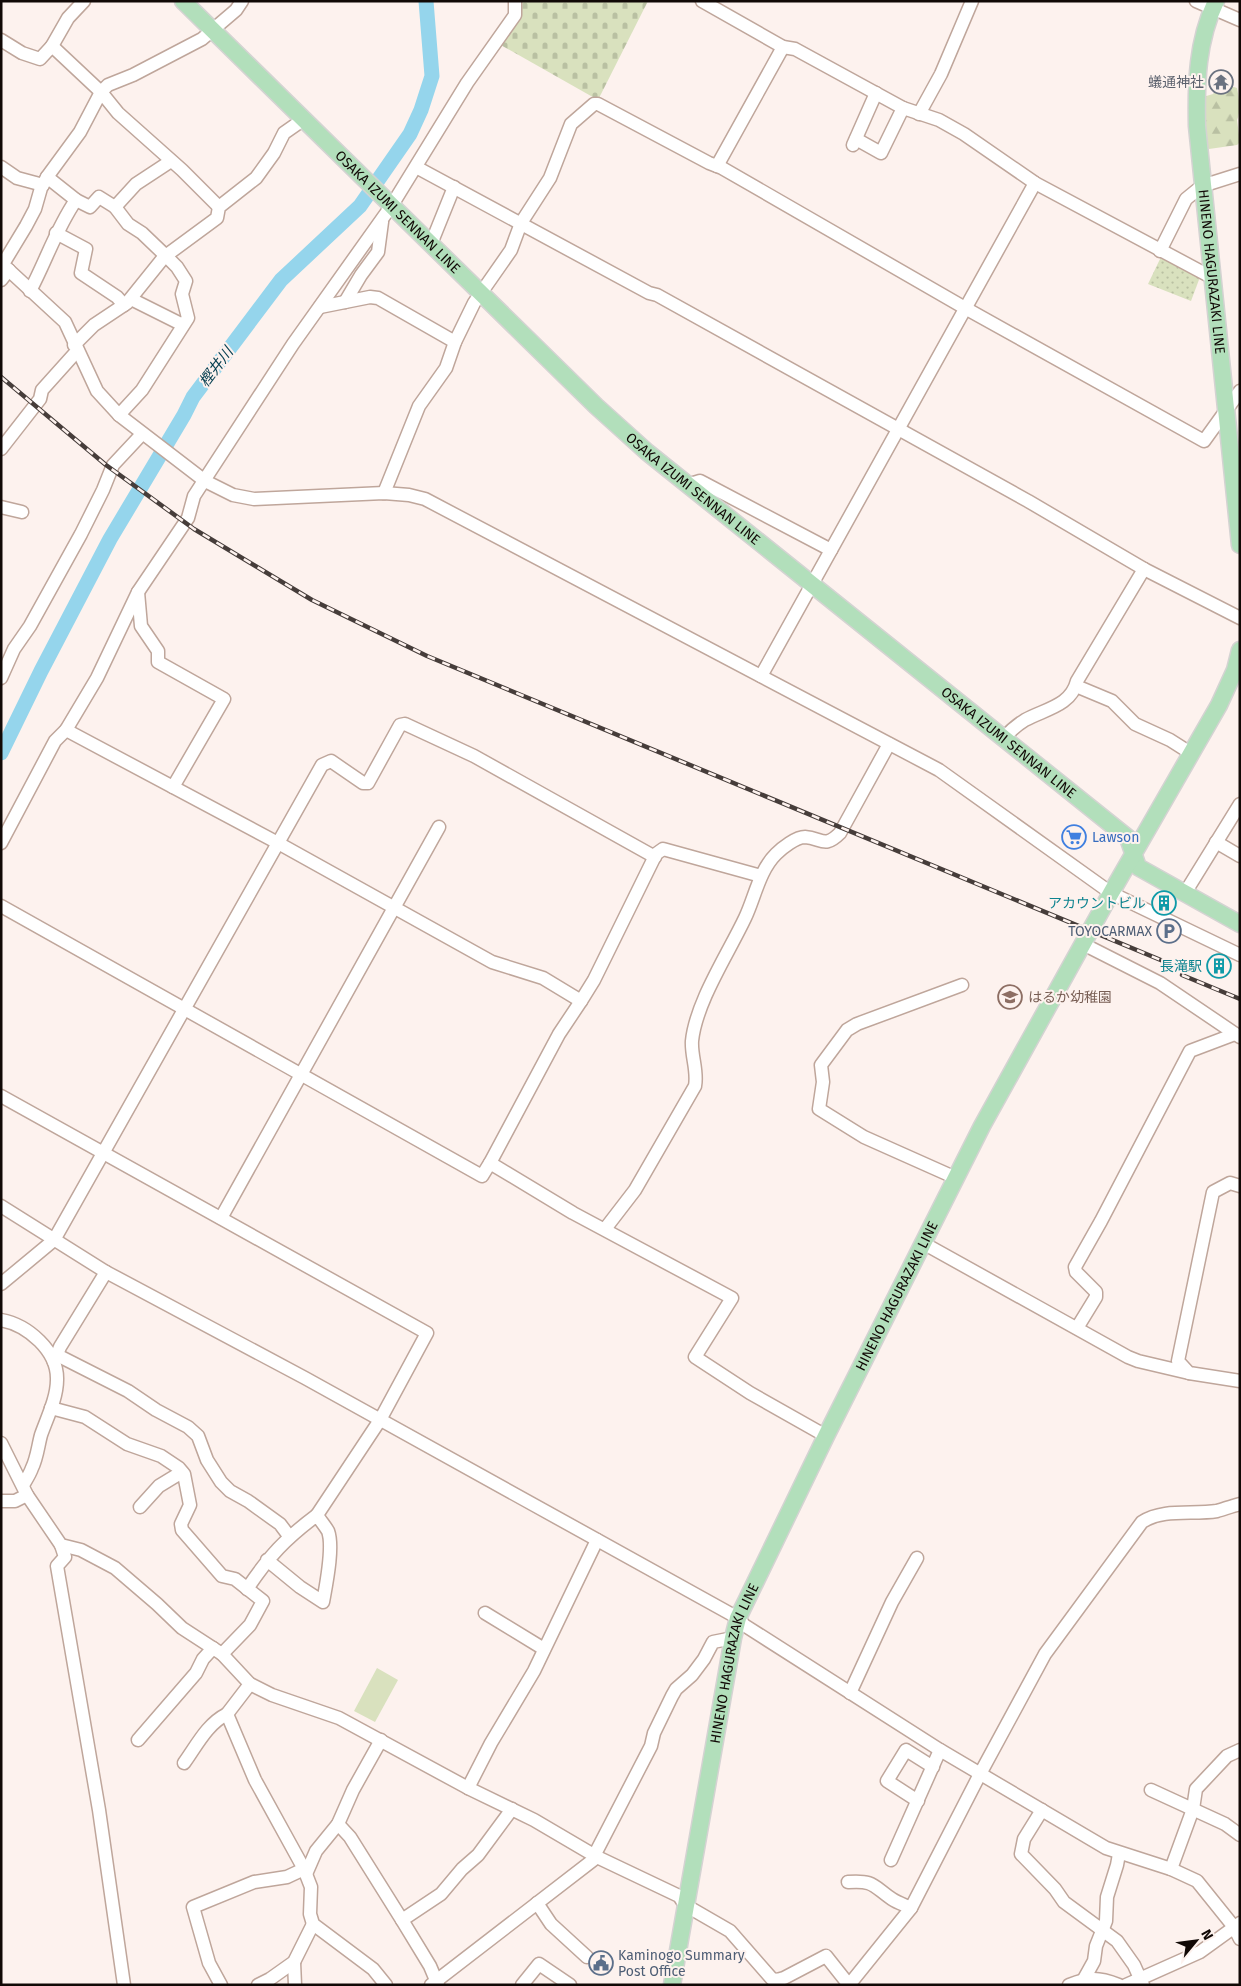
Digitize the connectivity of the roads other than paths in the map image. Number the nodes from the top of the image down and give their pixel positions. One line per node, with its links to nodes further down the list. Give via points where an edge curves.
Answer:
1 (84, 1): 12 (street, via 68,18)
2 (183, 1): 10 (main road, OSAKA IZUMI SENNAN LINE)
3 (242, 1): 10 (street)
4 (515, 1): 22 (street, via 515,15 467,83)
5 (702, 1): 13 (street)
6 (972, 1): 17 (street, via 941,74)
7 (1196, 1): 8 (street)
8 (1214, 5): 9 (street); 26 (main road, HINENO HAGURAZAKI LINE, via 1204,34 1196,88)
9 (1240, 20)
10 (213, 30): 14 (street, via 185,49 108,85); 18 (main road, OSAKA IZUMI SENNAN LINE)
11 (1, 40): 12 (street, via 40,59)
12 (52, 46): 14 (street)
13 (783, 47): 15 (street, via 796,49); 20 (street)
14 (101, 92): 19 (street, via 118,113); 24 (street, via 80,132)
15 (876, 93): 16 (street); 16 (street, via 854,142 881,153)
16 (903, 108): 17 (street)
17 (919, 114): 25 (street, via 939,120 964,134)
18 (304, 119): 29 (main road, OSAKA IZUMI SENNAN LINE); 31 (street, via 284,133 256,178)
19 (171, 161): 30 (street, via 136,184); 31 (street)
20 (717, 166): 33 (street, via 594,104 570,124 550,178); 45 (street)
21 (1, 167): 24 (street, via 17,178)
22 (416, 167): 27 (street); 29 (street)
23 (1240, 174): 26 (street)
24 (45, 181): 28 (street); 38 (street)
25 (1035, 183): 36 (street); 45 (street)
26 (1202, 186): 36 (street, via 1186,198); 39 (main road, HINENO HAGURAZAKI LINE)
27 (454, 188): 33 (street); 35 (street)
28 (76, 200): 30 (street, via 90,207 99,197); 34 (street)
29 (390, 203): 32 (street); 35 (main road, OSAKA IZUMI SENNAN LINE)
30 (115, 207): 37 (street, via 128,224)
31 (218, 207): 37 (street, via 217,218)
32 (382, 220): 43 (street, via 378,252); 44 (street)
33 (521, 224): 41 (street, via 511,250); 52 (street, via 657,295)
34 (56, 233): 40 (street, via 44,266); 42 (street, via 86,248 81,273)
35 (432, 244): 41 (main road, OSAKA IZUMI SENNAN LINE)
36 (1160, 251): 39 (street)
37 (166, 256): 42 (street); 46 (street, via 186,281 182,294 188,318)
38 (4, 269): 40 (street)
39 (1212, 277): 50 (main road, HINENO HAGURAZAKI LINE)
40 (30, 291): 48 (street, via 65,322)
41 (481, 292): 47 (street); 56 (main road, OSAKA IZUMI SENNAN LINE, via 622,430)
42 (127, 302): 46 (street); 48 (street, via 94,325)
43 (345, 302): 44 (street); 47 (street, via 378,298)
44 (320, 307): 55 (street)
45 (966, 308): 50 (street, via 1204,441); 52 (street)
46 (183, 325): 51 (street, via 142,390)
47 (455, 342): 57 (street, via 446,368 419,406)
48 (76, 348): 51 (street, via 97,391); 54 (street)
49 (1240, 390): 50 (street)
50 (1226, 410): 60 (main road, HINENO HAGURAZAKI LINE)
51 (119, 415): 53 (street)
52 (898, 430): 61 (street); 62 (street, via 1028,500)
53 (144, 436): 55 (street); 68 (street, via 113,465 81,534 14,649)
54 (1, 449)
55 (203, 479): 57 (street, via 234,495 254,499); 64 (street, via 188,518)
56 (687, 485): 61 (street, via 700,481); 63 (main road, OSAKA IZUMI SENNAN LINE)
57 (384, 493): 67 (street, via 425,499)
58 (1, 506): 59 (street)
59 (22, 512)
60 (1240, 544)
61 (831, 550): 63 (street)
62 (1144, 568): 65 (street); 70 (street)
63 (812, 584): 67 (street); 72 (main road, OSAKA IZUMI SENNAN LINE)
64 (138, 592): 71 (street, via 97,678); 75 (street, via 141,626 158,651 158,662 224,699)
65 (1240, 618)
66 (1240, 650): 69 (main road, HINENO HAGURAZAKI LINE)
67 (761, 676): 73 (street)
68 (1, 678)
69 (1235, 680): 74 (main road, HINENO HAGURAZAKI LINE)
70 (1076, 686): 72 (street, via 1067,700 1025,720); 74 (street, via 1112,701 1135,724)
71 (66, 730): 75 (street); 79 (street, via 55,741)
72 (1004, 738): 81 (main road, OSAKA IZUMI SENNAN LINE, via 1128,838)
73 (889, 744): 84 (street, via 840,833 826,843 805,837 797,839 777,852); 85 (street, via 939,770)
74 (1192, 754): 81 (main road, HINENO HAGURAZAKI LINE)
75 (173, 787): 80 (street)
76 (1237, 800): 78 (street)
77 (439, 826): 88 (street)
78 (1216, 842): 82 (street); 86 (street)
79 (1, 843)
80 (278, 843): 83 (street, via 322,765 331,760 363,783 368,783 400,724 405,724 474,756); 88 (street); 94 (street)
81 (1133, 855): 85 (main road, HINENO HAGURAZAKI LINE); 86 (main road, OSAKA IZUMI SENNAN LINE, via 1138,867)
82 (1240, 856)
83 (655, 858): 84 (street, via 663,849); 93 (street, via 594,980)
84 (761, 876): 104 (street, via 696,1023 692,1042 696,1086 635,1190)
85 (1110, 893): 90 (main road, HINENO HAGURAZAKI LINE); 91 (street)
86 (1184, 893): 89 (main road, OSAKA IZUMI SENNAN LINE)
87 (1, 906): 94 (street)
88 (395, 908): 93 (street, via 492,962 543,978); 96 (street)
89 (1240, 924)
90 (1083, 944): 95 (street, via 1160,983); 100 (main road, HINENO HAGURAZAKI LINE)
91 (1240, 955)
92 (962, 985): 100 (street, via 847,1030 821,1065 823,1082 819,1109 864,1137)
93 (580, 1001): 99 (street)
94 (183, 1009): 96 (street); 98 (street)
95 (1238, 1036): 110 (street, via 1190,1051 1075,1267 1096,1292)
96 (302, 1075): 99 (street, via 482,1176); 103 (street)
97 (1, 1096): 98 (street)
98 (104, 1153): 103 (street); 105 (street)
99 (490, 1163): 104 (street)
100 (956, 1178): 106 (main road, HINENO HAGURAZAKI LINE)
101 (1240, 1186): 112 (street, via 1230,1183 1213,1192 1178,1361)
102 (1, 1206): 105 (street)
103 (221, 1218): 115 (street, via 427,1333)
104 (605, 1229): 116 (street, via 732,1298 695,1357)
105 (54, 1240): 107 (street); 108 (street)
106 (923, 1243): 110 (street); 116 (main road, HINENO HAGURAZAKI LINE)
107 (106, 1272): 111 (street); 115 (street)
108 (1, 1284)
109 (1, 1320): 111 (street, via 29,1332)
110 (1077, 1328): 112 (street, via 1138,1361)
111 (55, 1358): 114 (street, via 57,1379); 124 (street, via 128,1391 188,1427 198,1436 207,1460 221,1482 280,1524)
112 (1189, 1373): 113 (street)
113 (1240, 1382)
114 (51, 1408): 118 (street, via 94,1421 126,1444 171,1461); 119 (street)
115 (380, 1420): 123 (street); 125 (street)
116 (826, 1436): 131 (main road, HINENO HAGURAZAKI LINE)
117 (1, 1443): 119 (street)
118 (182, 1472): 122 (street, via 159,1486); 129 (street, via 190,1505 181,1524 182,1530 222,1576 235,1579)
119 (25, 1490): 120 (street, via 15,1501); 126 (street)
120 (1, 1501)
121 (1240, 1504): 144 (street, via 1217,1511 1164,1513 1142,1522 1045,1654)
122 (140, 1507)
123 (316, 1515): 124 (street); 128 (street, via 328,1531 329,1540 323,1602)
124 (289, 1536): 128 (street)
125 (597, 1540): 131 (street); 133 (street)
126 (61, 1545): 134 (street, via 81,1550 115,1568 182,1628); 173 (street, via 65,1557 57,1566)
127 (918, 1558): 136 (street, via 892,1602)
128 (267, 1560): 129 (street)
129 (247, 1589): 134 (street, via 263,1601 250,1625)
130 (485, 1613): 133 (street)
131 (738, 1618): 132 (main road, HINENO HAGURAZAKI LINE); 136 (street)
132 (733, 1638): 154 (street, via 713,1642 692,1675 676,1689); 160 (main road, HINENO HAGURAZAKI LINE)
133 (544, 1649): 145 (street)
134 (218, 1651): 135 (street); 138 (street, via 203,1659 196,1672)
135 (250, 1684): 137 (street); 139 (street, via 338,1718)
136 (850, 1693): 140 (street)
137 (227, 1714): 142 (street, via 199,1740); 157 (street, via 255,1780)
138 (138, 1740)
139 (381, 1740): 145 (street); 151 (street)
140 (940, 1750): 143 (street); 144 (street)
141 (1240, 1750): 149 (street, via 1227,1756 1196,1789)
142 (184, 1763)
143 (933, 1767): 147 (street); 147 (street, via 906,1750 887,1781)
144 (980, 1774): 150 (street); 161 (street)
145 (468, 1788): 148 (street)
146 (1151, 1790): 149 (street)
147 (918, 1800): 155 (street)
148 (512, 1809): 154 (street); 162 (street, via 478,1855 441,1894)
149 (1193, 1809): 152 (street); 156 (street)
150 (1042, 1810): 153 (street); 165 (street, via 1024,1839 1020,1854 1064,1902)
151 (338, 1824): 157 (street); 162 (street, via 350,1837)
152 (1240, 1835)
153 (1119, 1854): 156 (street); 165 (street, via 1106,1897 1106,1922)
154 (596, 1857): 159 (street); 160 (street, via 679,1896)
155 (891, 1860)
156 (1172, 1869): 164 (street, via 1197,1881)
157 (305, 1871): 163 (street, via 311,1886); 174 (street, via 254,1882 193,1907 209,1963)
158 (848, 1882): 161 (street, via 863,1881 878,1886)
159 (537, 1903): 167 (street, via 551,1924); 171 (street)
160 (685, 1905): 179 (main road, HINENO HAGURAZAKI LINE); 180 (street, via 730,1932 772,1979 784,1978 826,1956)
161 (911, 1908): 180 (street)
162 (402, 1920): 171 (street, via 430,1966)
163 (313, 1924): 168 (street); 177 (street, via 373,1969)
164 (1237, 1925): 166 (street); 170 (street, via 1200,1952)
165 (1102, 1930): 169 (street, via 1094,1961); 170 (street, via 1128,1954)
166 (1240, 1939)
167 (587, 1956)
168 (294, 1962): 175 (street); 176 (street)
169 (1084, 1979): 181 (street); 182 (street, via 1103,1979)
170 (1142, 1982): 183 (street)
171 (435, 1983)
172 (562, 1983): 178 (street, via 539,1964)
173 (124, 1985)
174 (221, 1985)
175 (258, 1985)
176 (295, 1985)
177 (386, 1985)
178 (522, 1985)
179 (672, 1985)
180 (849, 1985)
181 (1069, 1985)
182 (1119, 1985)
183 (1126, 1985)

